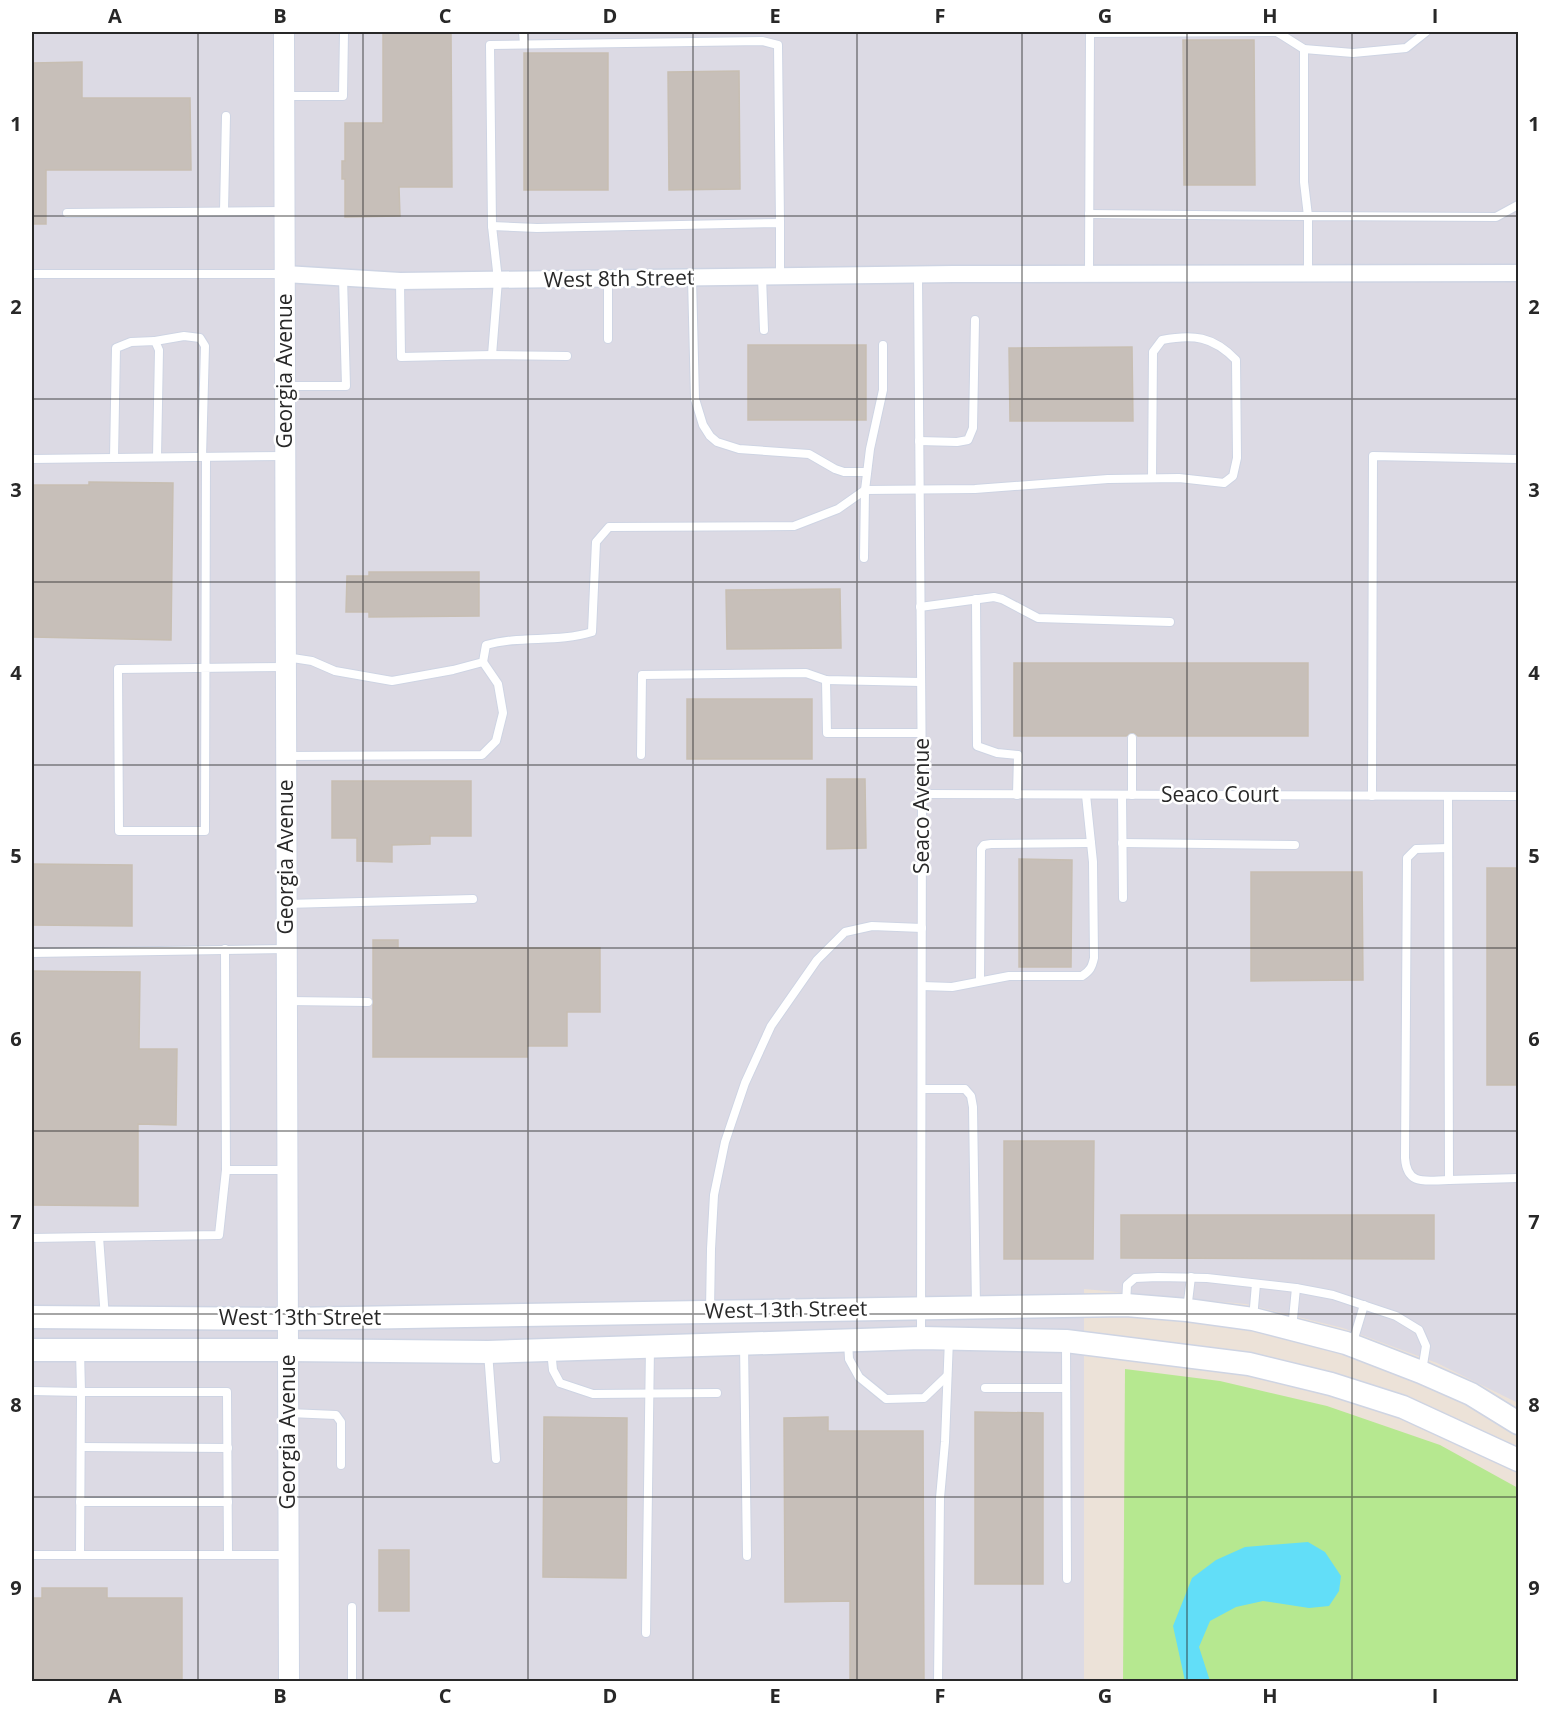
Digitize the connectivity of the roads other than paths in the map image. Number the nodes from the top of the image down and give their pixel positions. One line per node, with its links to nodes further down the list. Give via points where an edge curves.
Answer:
1 (284, 32): 7 (street, Georgia Avenue)
2 (344, 32): 7 (lane, via 343,96)
3 (523, 32): 5 (lane)
4 (1426, 32): 6 (lane, via 1406,48 1353,53)
5 (524, 44): 15 (lane, via 762,41 778,45); 16 (lane, via 490,45)
6 (1304, 49): 13 (lane, via 1277,32 1090,33); 14 (lane, via 1304,182)
7 (284, 96): 11 (street, Georgia Avenue)
8 (226, 116): 10 (lane)
9 (1518, 205): 14 (lane, via 1496,217)
10 (224, 210): 11 (lane); 12 (lane)
11 (285, 211): 20 (street, Georgia Avenue)
12 (67, 213)
13 (1089, 214): 14 (lane); 21 (lane)
14 (1308, 216): 17 (lane)
15 (780, 223): 16 (lane); 23 (lane)
16 (492, 226): 28 (lane)
17 (1308, 273): 18 (street, West 8th Street); 21 (street, West 8th Street)
18 (1518, 273)
19 (32, 274): 20 (lane)
20 (285, 274): 24 (street, West 8th Street); 37 (street, Georgia Avenue)
21 (1089, 274): 22 (street, West 8th Street)
22 (918, 275): 23 (street, West 8th Street); 38 (lane, Seaco Avenue)
23 (780, 276): 25 (street, West 8th Street)
24 (343, 277): 29 (street, West 8th Street); 37 (lane, via 346,386)
25 (762, 277): 26 (street, West 8th Street); 31 (lane)
26 (692, 278): 27 (street, West 8th Street); 45 (lane, via 695,399 710,436 739,449 809,454 844,472)
27 (608, 279): 28 (street, West 8th Street); 32 (lane)
28 (498, 280): 29 (street, West 8th Street); 35 (lane)
29 (400, 281): 35 (lane, via 400,357)
30 (975, 320): 38 (lane, via 973,428 968,440)
31 (764, 330)
32 (608, 339)
33 (155, 341): 40 (lane, via 159,350); 41 (lane, via 184,336 200,338 205,346); 42 (lane, via 131,342 116,348)
34 (883, 345): 45 (lane, via 883,390)
35 (492, 355): 36 (lane)
36 (567, 356)
37 (285, 386): 39 (street, Georgia Avenue)
38 (919, 441): 48 (lane, Seaco Avenue)
39 (285, 456): 41 (lane); 53 (street, Georgia Avenue)
40 (157, 457): 41 (lane); 42 (lane)
41 (204, 457): 55 (lane)
42 (114, 458): 43 (lane)
43 (32, 459)
44 (1518, 459): 66 (lane, via 1373,456)
45 (867, 472): 47 (lane)
46 (1152, 478): 46 (lane, via 1224,483 1233,476 1237,458 1236,360 1224,347 1205,338 1162,340 1153,352); 48 (lane)
47 (865, 490): 48 (lane); 49 (lane); 54 (lane, via 838,509 794,526 609,527 596,542 592,632 577,637 502,640 486,645)
48 (919, 490): 51 (lane, Seaco Avenue)
49 (864, 558)
50 (976, 599): 51 (lane); 52 (lane, via 1002,599 1038,618); 63 (lane, via 977,746 1018,755)
51 (921, 607): 57 (lane, Seaco Avenue)
52 (1170, 622)
53 (286, 662): 54 (lane, via 312,661 335,671 392,681); 55 (lane); 61 (street, Georgia Avenue)
54 (483, 662): 61 (lane, via 498,684 503,713 496,741 482,756)
55 (206, 668): 55 (lane, via 118,669 119,831 205,831)
56 (826, 680): 57 (lane); 58 (lane, via 827,733); 60 (lane, via 806,673 642,675)
57 (921, 682): 58 (lane, Seaco Avenue)
58 (921, 733): 62 (lane, Seaco Avenue)
59 (1132, 738): 65 (lane)
60 (641, 755)
61 (286, 756): 75 (street, Georgia Avenue)
62 (922, 794): 63 (lane, Seaco Court); 76 (lane, Seaco Avenue)
63 (1017, 795): 64 (lane, Seaco Court)
64 (1086, 795): 65 (lane, Seaco Court); 69 (lane)
65 (1127, 795): 66 (lane, Seaco Court); 70 (lane)
66 (1372, 796): 67 (lane, Seaco Court)
67 (1448, 796): 68 (lane, Seaco Court); 72 (lane)
68 (1518, 796)
69 (1091, 843): 80 (lane, via 1094,958 1088,972 1082,976); 80 (lane, via 984,845)
70 (1122, 843): 71 (lane); 74 (lane)
71 (1295, 845)
72 (1448, 848): 88 (lane); 88 (lane, via 1416,849 1407,858 1405,1158 1409,1175 1414,1178)
73 (473, 898): 75 (lane)
74 (1123, 898)
75 (286, 904): 78 (street, Georgia Avenue)
76 (922, 928): 81 (lane, Seaco Avenue); 99 (lane, via 872,926 845,932 817,960 771,1026 745,1083 725,1142 714,1195)
77 (225, 949): 78 (lane); 79 (lane); 85 (lane)
78 (287, 949): 82 (street, Georgia Avenue)
79 (32, 953)
80 (980, 980): 81 (lane, via 952,987)
81 (922, 986): 84 (lane, Seaco Avenue)
82 (288, 1001): 83 (lane); 86 (street, Georgia Avenue)
83 (368, 1002)
84 (922, 1089): 96 (lane, via 964,1089 971,1096); 97 (lane, Seaco Avenue)
85 (226, 1170): 86 (lane); 89 (lane, via 219,1235)
86 (288, 1170): 102 (street, Georgia Avenue)
87 (1518, 1178): 88 (lane)
88 (1449, 1180)
89 (99, 1237): 90 (lane); 101 (lane)
90 (32, 1238)
91 (1191, 1277): 92 (lane); 94 (lane, via 1135,1278 1127,1285); 98 (lane)
92 (1256, 1284): 93 (lane); 103 (lane)
93 (1296, 1288): 95 (lane); 104 (lane)
94 (1126, 1305): 96 (main road, West 13th Street); 98 (main road, West 13th Street)
95 (1364, 1305): 110 (lane); 117 (lane, via 1396,1316 1419,1330 1426,1346)
96 (976, 1307): 97 (main road, West 13th Street)
97 (922, 1308): 99 (main road, West 13th Street); 105 (lane, Seaco Avenue)
98 (1187, 1310): 103 (main road, West 13th Street)
99 (710, 1312): 102 (main road, West 13th Street)
100 (32, 1317): 101 (main road, West 13th Street)
101 (105, 1318): 102 (main road, West 13th Street)
102 (288, 1319): 114 (street, Georgia Avenue)
103 (1253, 1319): 104 (main road, West 13th Street)
104 (1292, 1329): 110 (main road, West 13th Street)
105 (921, 1338): 106 (main road, West 13th Street); 107 (main road, West 13th Street)
106 (949, 1339): 108 (main road, West 13th Street); 118 (lane)
107 (848, 1340): 109 (main road, West 13th Street); 118 (lane, via 849,1359 859,1377 886,1399 924,1398)
108 (1066, 1341): 120 (lane); 130 (main road, West 13th Street, via 1249,1364 1331,1384 1402,1407)
109 (744, 1344): 111 (main road, West 13th Street); 138 (lane)
110 (1352, 1345): 117 (main road, West 13th Street)
111 (650, 1347): 115 (main road, West 13th Street); 124 (lane)
112 (32, 1350): 113 (main road, West 13th Street)
113 (80, 1350): 114 (main road, West 13th Street); 122 (lane)
114 (288, 1350): 116 (main road, West 13th Street); 125 (street, Georgia Avenue)
115 (551, 1350): 116 (main road, West 13th Street); 124 (lane, via 553,1370 560,1383 593,1394)
116 (488, 1352): 129 (lane)
117 (1421, 1372): 126 (main road, West 13th Street, via 1471,1394)
118 (947, 1376): 144 (lane, via 940,1498)
119 (985, 1388): 120 (lane)
120 (1066, 1388): 139 (lane)
121 (32, 1391): 122 (lane)
122 (81, 1392): 127 (lane); 128 (lane, via 227,1392)
123 (717, 1393): 124 (lane)
124 (650, 1394): 141 (lane)
125 (288, 1413): 131 (lane, via 336,1415 341,1422); 137 (street, Georgia Avenue)
126 (1518, 1423)
127 (81, 1447): 128 (lane); 132 (lane)
128 (228, 1448): 133 (lane)
129 (496, 1459)
130 (1518, 1460)
131 (341, 1465)
132 (80, 1502): 133 (lane); 135 (lane)
133 (228, 1502): 136 (lane)
134 (32, 1555): 135 (lane)
135 (80, 1555): 136 (lane)
136 (228, 1555): 137 (lane)
137 (288, 1555): 142 (street, Georgia Avenue)
138 (747, 1556)
139 (1067, 1579)
140 (352, 1607): 143 (lane)
141 (646, 1633)
142 (289, 1682)
143 (352, 1682)
144 (938, 1682)

